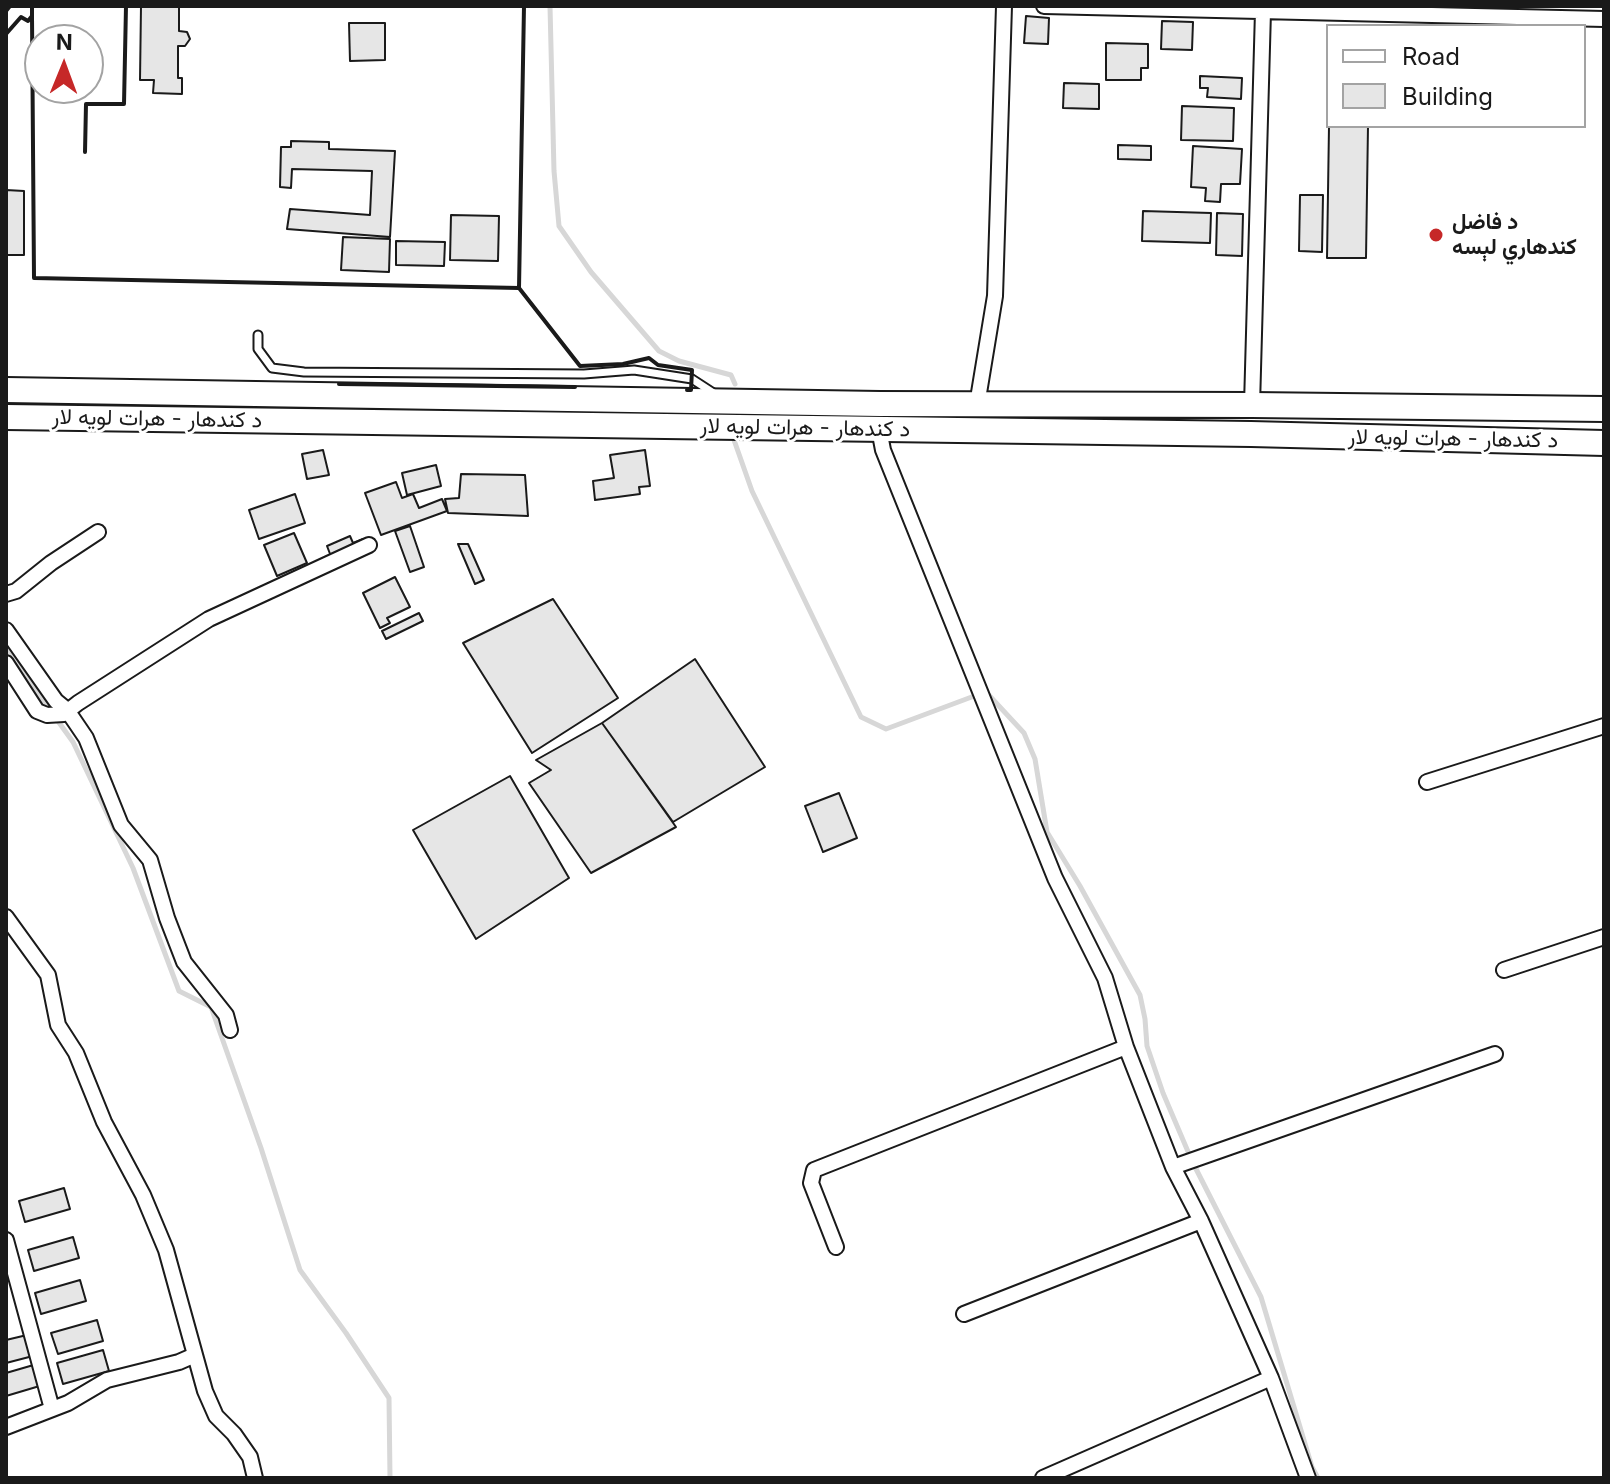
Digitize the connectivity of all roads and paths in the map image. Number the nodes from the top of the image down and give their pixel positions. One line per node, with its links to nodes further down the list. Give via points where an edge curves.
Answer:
1 (1004, 6): 10 (street, via 995,296)
2 (1044, 6): 3 (street)
3 (1263, 11): 4 (street); 11 (street)
4 (1604, 19)
5 (258, 335): 8 (lane, via 258,349 272,368 494,374 634,370 692,379)
6 (6, 390): 7 (highway, د کندهار - هرات لويه لار)
7 (261, 394): 8 (highway, د کندهار - هرات لويه لار); 15 (highway)
8 (728, 402): 9 (highway, د کندهار - هرات لويه لار)
9 (880, 404): 10 (highway, د کندهار - هرات لويه لار); 16 (highway)
10 (977, 405): 11 (highway, د کندهار - هرات لويه لار)
11 (1252, 405): 12 (highway, د کندهار - هرات لويه لار)
12 (1351, 406): 13 (highway, د کندهار - هرات لويه لار); 17 (highway)
13 (1604, 409)
14 (6, 417): 15 (highway, د کندهار - هرات لويه لار)
15 (262, 421): 16 (highway, د کندهار - هرات لويه لار)
16 (879, 429): 17 (highway, د کندهار - هرات لويه لار); 31 (street, via 1055,878 1105,978)
17 (1352, 437): 18 (highway, د کندهار - هرات لويه لار)
18 (1604, 443)
19 (98, 532): 21 (street)
20 (369, 545): 24 (street, via 209,619)
21 (6, 594)
22 (6, 630): 24 (street)
23 (6, 663): 24 (street, via 37,711)
24 (66, 713): 30 (street, via 86,738 121,825 150,860 184,962 226,1015)
25 (1604, 726): 26 (street)
26 (1427, 782)
27 (6, 917): 38 (street, via 48,975 58,1025 76,1053 166,1250)
28 (1604, 937): 29 (street)
29 (1504, 970)
30 (230, 1030)
31 (1126, 1047): 33 (street); 36 (street, via 814,1170 811,1183)
32 (1495, 1054): 33 (street)
33 (1185, 1162): 34 (street)
34 (1201, 1221): 37 (street); 39 (street)
35 (6, 1240): 40 (street)
36 (836, 1247)
37 (964, 1314)
38 (188, 1358): 40 (street, via 107,1380); 42 (street, via 216,1416 250,1457)
39 (1271, 1378): 43 (street); 44 (street)
40 (52, 1409): 41 (street)
41 (6, 1427)
42 (255, 1478)
43 (1043, 1478)
44 (1308, 1478)

